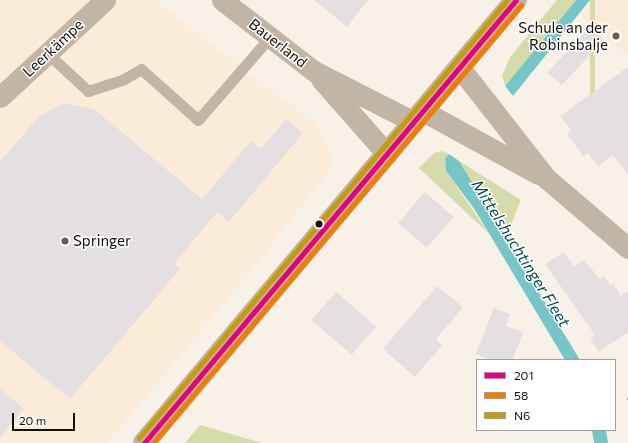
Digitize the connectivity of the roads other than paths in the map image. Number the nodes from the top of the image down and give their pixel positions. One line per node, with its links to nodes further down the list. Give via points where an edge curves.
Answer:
1 (105, 0): 5 (street, Leerkämpe)
2 (222, 0): 4 (street, Bauerland)
3 (516, 0): 6 (main road)
4 (270, 37): 5 (lane, via 198,120 141,69 124,79 88,91); 7 (street, Bauerland)
5 (47, 53): 8 (street, Leerkämpe)
6 (460, 68): 9 (main road); 11 (street)
7 (314, 71): 9 (street, Bauerland); 10 (street, Bauerland)
8 (0, 97)
9 (418, 117): 10 (main road); 11 (street, Bauerland)
10 (387, 154): 13 (main road)
11 (546, 178): 12 (street)
12 (628, 248)
13 (144, 443)

